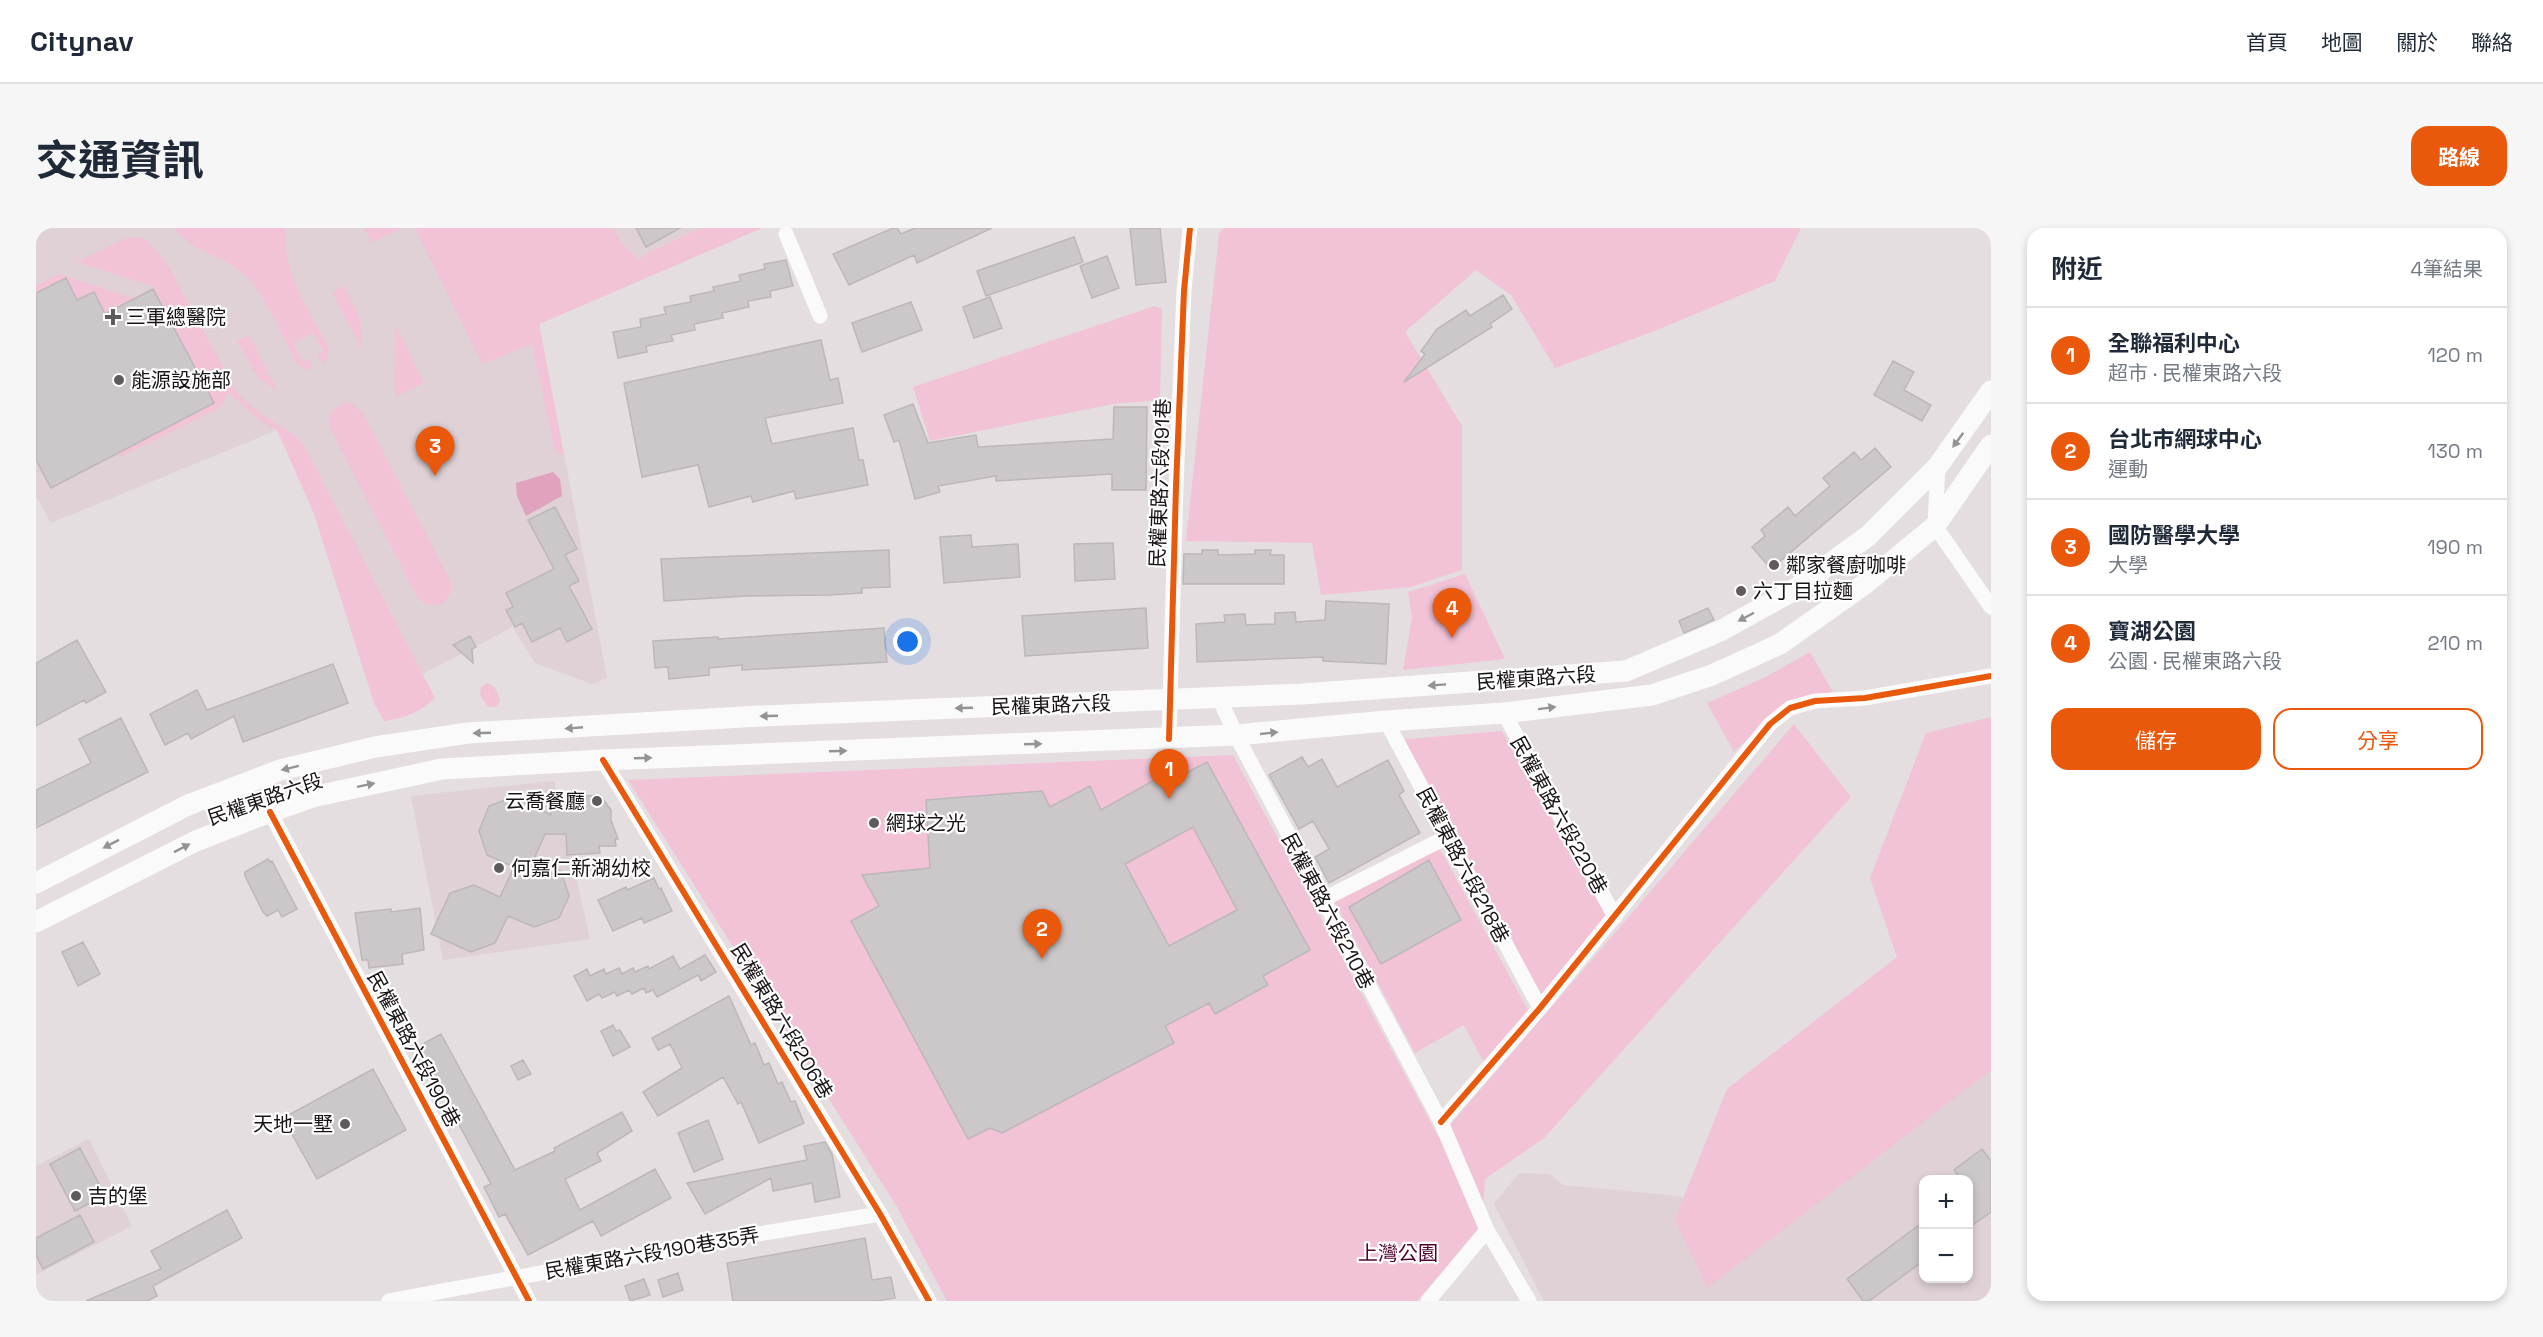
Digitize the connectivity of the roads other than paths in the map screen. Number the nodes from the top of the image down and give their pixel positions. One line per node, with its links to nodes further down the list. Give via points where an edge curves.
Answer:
1 (1190, 228): 11 (street, 民權東路六段191巷, via 1180,381)
2 (786, 234): 3 (street)
3 (820, 316)
4 (1991, 392): 6 (main road, 民權東路六段, one-way to 6)
5 (1991, 445): 7 (main road, 民權東路六段)
6 (1938, 466): 7 (street); 10 (main road, 民權東路六段, one-way to 10, via 1868,536 1791,592 1720,631 1626,671)
7 (1935, 525): 8 (street); 12 (main road, 民權東路六段, one-way to 7, via 1652,694 1712,675 1780,644 1865,584)
8 (1991, 607)
9 (1991, 676): 21 (street, via 1790,708 1770,724)
10 (1219, 698): 11 (main road, 民權東路六段); 14 (street, 民權東路六段210巷)
11 (1169, 700): 15 (street, 民權東路六段191巷); 19 (main road, 民權東路六段, one-way to 19, via 759,716 468,733 375,747 280,770 188,805)
12 (1504, 713): 13 (main road, 民權東路六段); 21 (street, 民權東路六段220巷)
13 (1386, 721): 14 (main road, 民權東路六段, one-way to 13); 18 (street, 民權東路六段218巷)
14 (1236, 735): 15 (main road, 民權東路六段); 20 (street, 民權東路六段210巷)
15 (1169, 739): 16 (main road, 民權東路六段, one-way to 15)
16 (603, 760): 17 (main road, 民權東路六段, one-way to 16, via 312,796 442,769); 25 (street, 民權東路六段206巷)
17 (270, 812): 22 (main road, 民權東路六段, one-way to 17, via 196,841); 27 (street, 民權東路六段190巷)
18 (1447, 837): 20 (street); 23 (street, 民權東路六段218巷)
19 (36, 883)
20 (1322, 900): 24 (street, 民權東路六段210巷)
21 (1615, 917): 23 (street)
22 (36, 922)
23 (1540, 1008): 24 (street)
24 (1441, 1122): 26 (street, 民權東路六段210巷)
25 (880, 1214): 27 (street, 民權東路六段190巷35弄); 30 (street, 民權東路六段206巷)
26 (1487, 1230): 31 (street); 32 (street, 民權東路六段210巷)
27 (517, 1277): 28 (street, 民權東路六段190巷35弄); 29 (street, 民權東路六段190巷)
28 (389, 1301)
29 (529, 1301)
30 (929, 1301)
31 (1428, 1301)
32 (1529, 1301)

